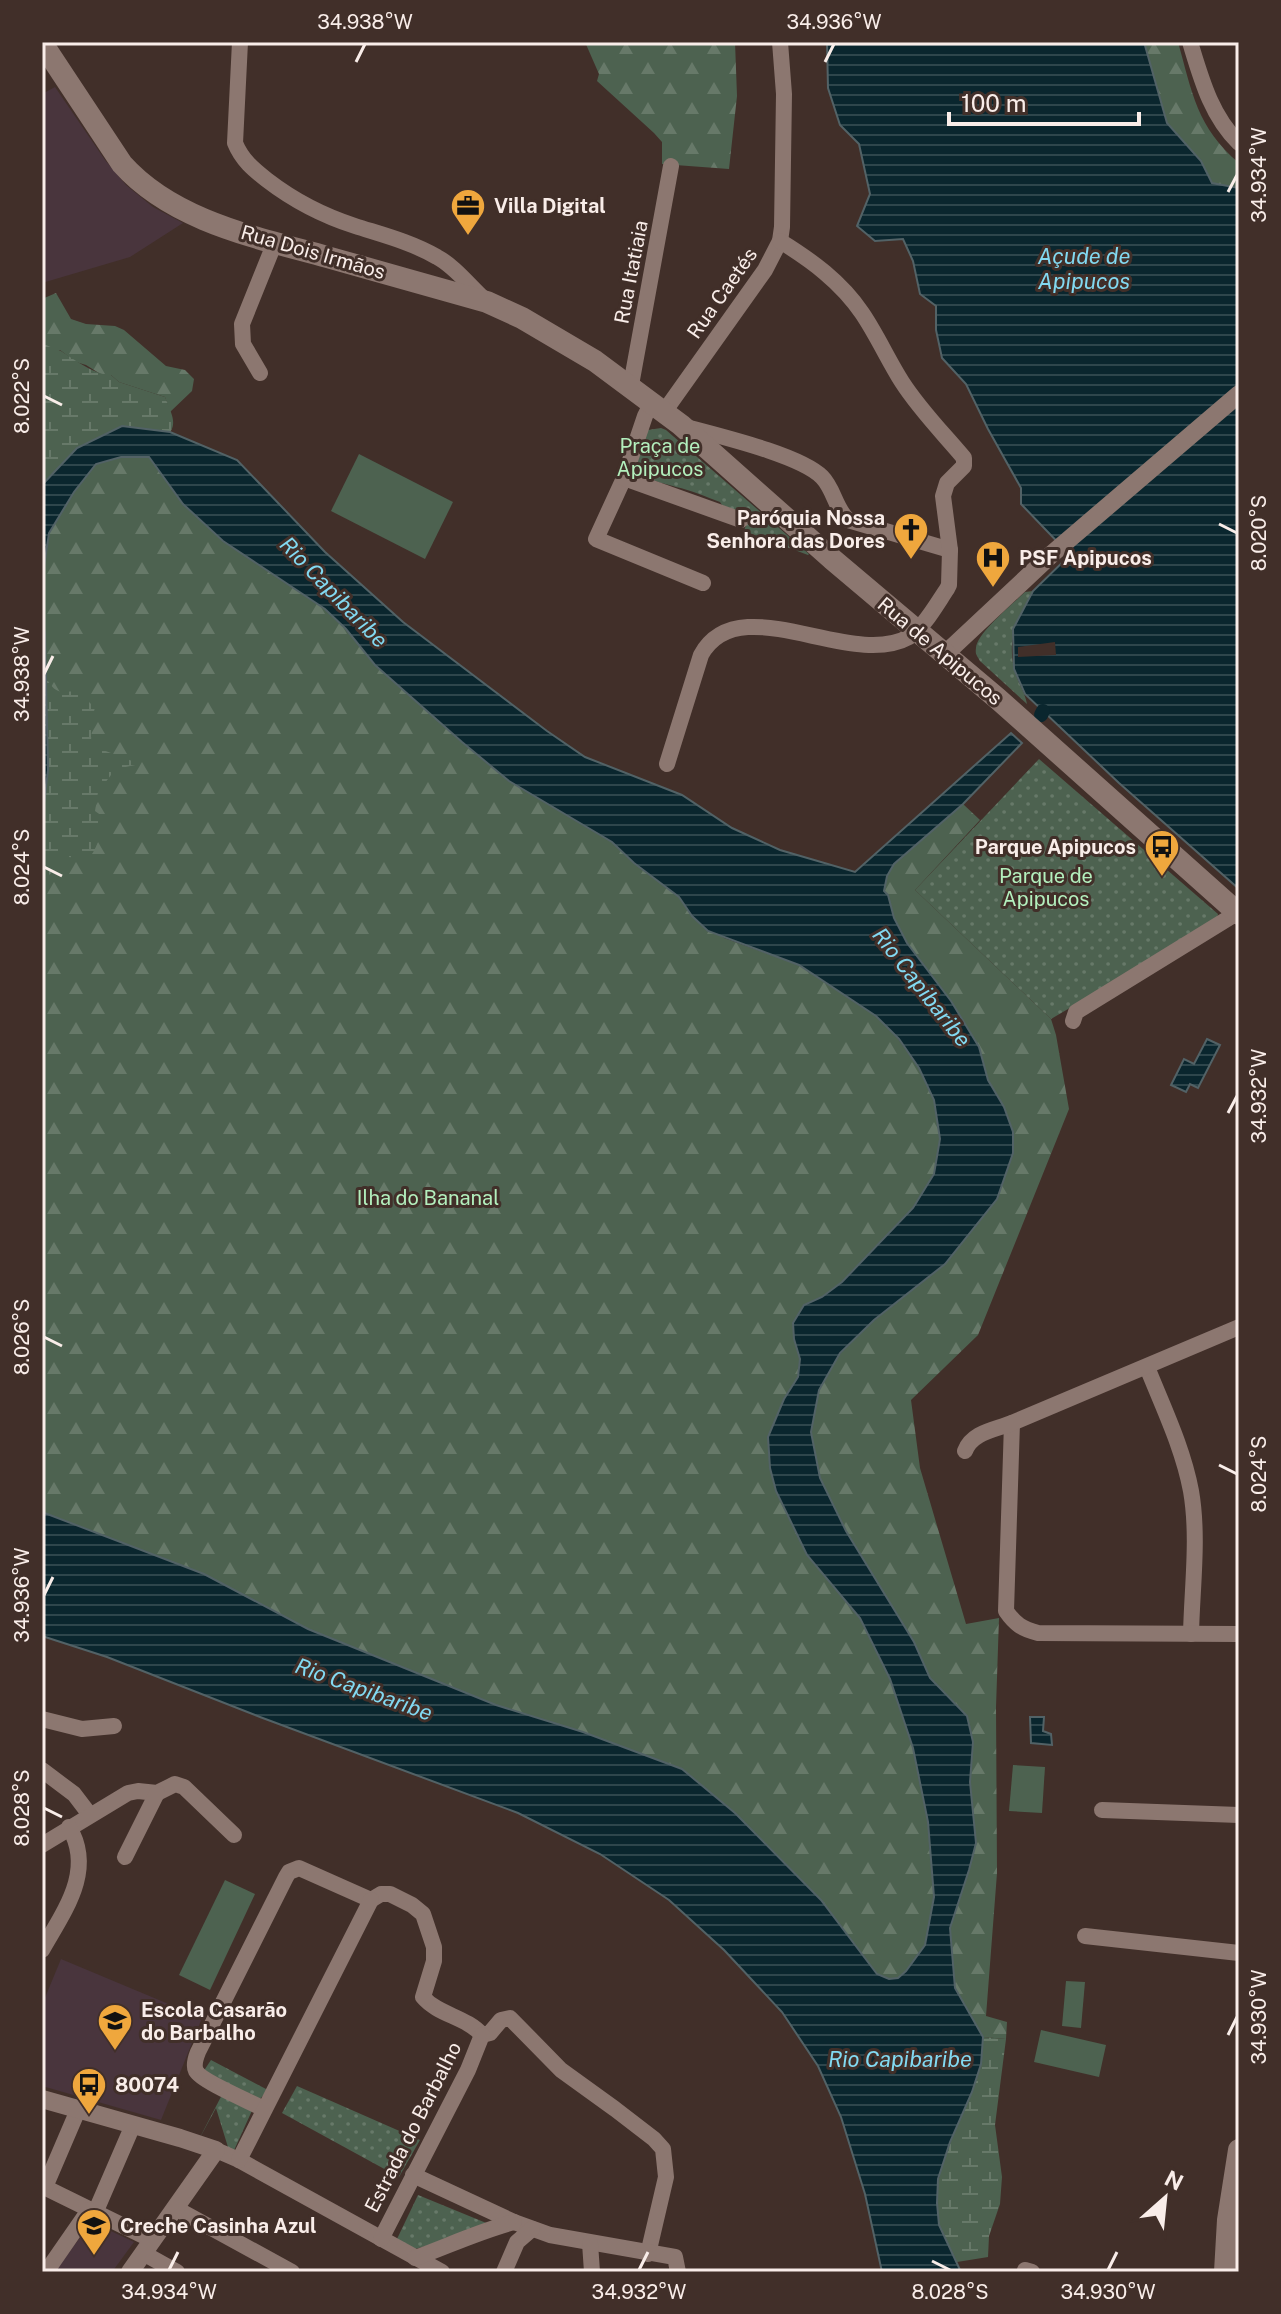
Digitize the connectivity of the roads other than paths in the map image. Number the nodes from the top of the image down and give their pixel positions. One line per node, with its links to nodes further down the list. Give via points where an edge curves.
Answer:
1 (240, 42): 9 (street, via 235,143 251,167 320,212 441,259)
2 (780, 42): 7 (street, Rua Caetés)
3 (1190, 42): 5 (street, via 1220,121)
4 (42, 43): 8 (main road, Rua Dois Irmãos, via 137,180 197,216)
5 (1239, 143)
6 (671, 166): 12 (street, Rua Itatiaia)
7 (780, 241): 12 (street, Rua Caetés, via 702,355); 15 (street, via 830,277 861,312 924,413 964,458 943,496)
8 (275, 242): 9 (main road, Rua Dois Irmãos); 10 (street, via 242,324 243,344)
9 (487, 302): 12 (main road, Rua Dois Irmãos, via 562,341)
10 (260, 373)
11 (1239, 394): 18 (street, via 1053,553)
12 (653, 403): 13 (street); 15 (street, via 815,471 848,520); 17 (main road, Rua de Apipucos)
13 (624, 478): 14 (street); 16 (street, via 596,539)
14 (741, 520)
15 (950, 550): 17 (street, via 947,589)
16 (703, 583)
17 (916, 631): 18 (main road, Rua de Apipucos); 19 (street, via 905,639 871,645 763,627 718,635 701,655)
18 (944, 655): 20 (main road, Rua de Apipucos)
19 (667, 764)
20 (1238, 914): 21 (street, via 1076,1012)
21 (1073, 1021)
22 (1239, 1327): 23 (street)
23 (1147, 1367): 24 (street); 26 (street, via 1191,1493)
24 (1012, 1423): 25 (street, via 975,1436); 26 (street, via 1006,1611 1015,1624 1038,1633)
25 (965, 1451)
26 (1191, 1634): 27 (street)
27 (1239, 1634)
28 (42, 1719): 29 (street, via 82,1729)
29 (114, 1726)
30 (42, 1770): 33 (street, via 74,1794)
31 (157, 1793): 33 (street, via 132,1791); 36 (street, via 175,1784 184,1787); 38 (street)
32 (1102, 1810): 34 (street)
33 (90, 1815): 35 (street)
34 (1239, 1815)
35 (69, 1827): 37 (street); 41 (street, via 80,1852 78,1880)
36 (234, 1835)
37 (46, 1836)
38 (125, 1857)
39 (371, 1900): 43 (street, via 390,1894 423,1914 434,1947 423,1997); 45 (street); 45 (street, via 299,1868 286,1877 195,2062 203,2079)
40 (1085, 1936): 42 (street)
41 (42, 1950)
42 (1239, 1953)
43 (482, 2035): 51 (street, Estrada do Barbalho); 60 (street, via 510,2018 561,2070 663,2149 666,2177)
44 (42, 2099): 46 (street, Estrada do Barbalho)
45 (264, 2109): 50 (street)
46 (78, 2110): 47 (street, Estrada do Barbalho); 52 (street)
47 (133, 2125): 48 (street, Estrada do Barbalho); 54 (street)
48 (216, 2150): 50 (street, Estrada do Barbalho); 53 (street)
49 (1239, 2150): 64 (main road)
50 (239, 2160): 57 (street, Estrada do Barbalho)
51 (413, 2175): 55 (street); 57 (street, Estrada do Barbalho)
52 (43, 2186): 54 (street)
53 (175, 2208): 59 (street); 67 (street)
54 (92, 2212): 59 (street); 62 (street)
55 (514, 2222): 56 (street); 61 (street)
56 (532, 2229): 58 (street); 69 (street, via 517,2242)
57 (381, 2239): 61 (street, Estrada do Barbalho)
58 (590, 2243): 60 (street); 70 (street)
59 (148, 2246): 65 (street); 66 (street)
60 (648, 2254): 63 (street)
61 (415, 2258): 68 (street, Estrada do Barbalho)
62 (47, 2264)
63 (676, 2265)
64 (1227, 2267)
65 (130, 2272)
66 (177, 2272)
67 (292, 2272)
68 (442, 2272)
69 (504, 2272)
70 (592, 2272)

